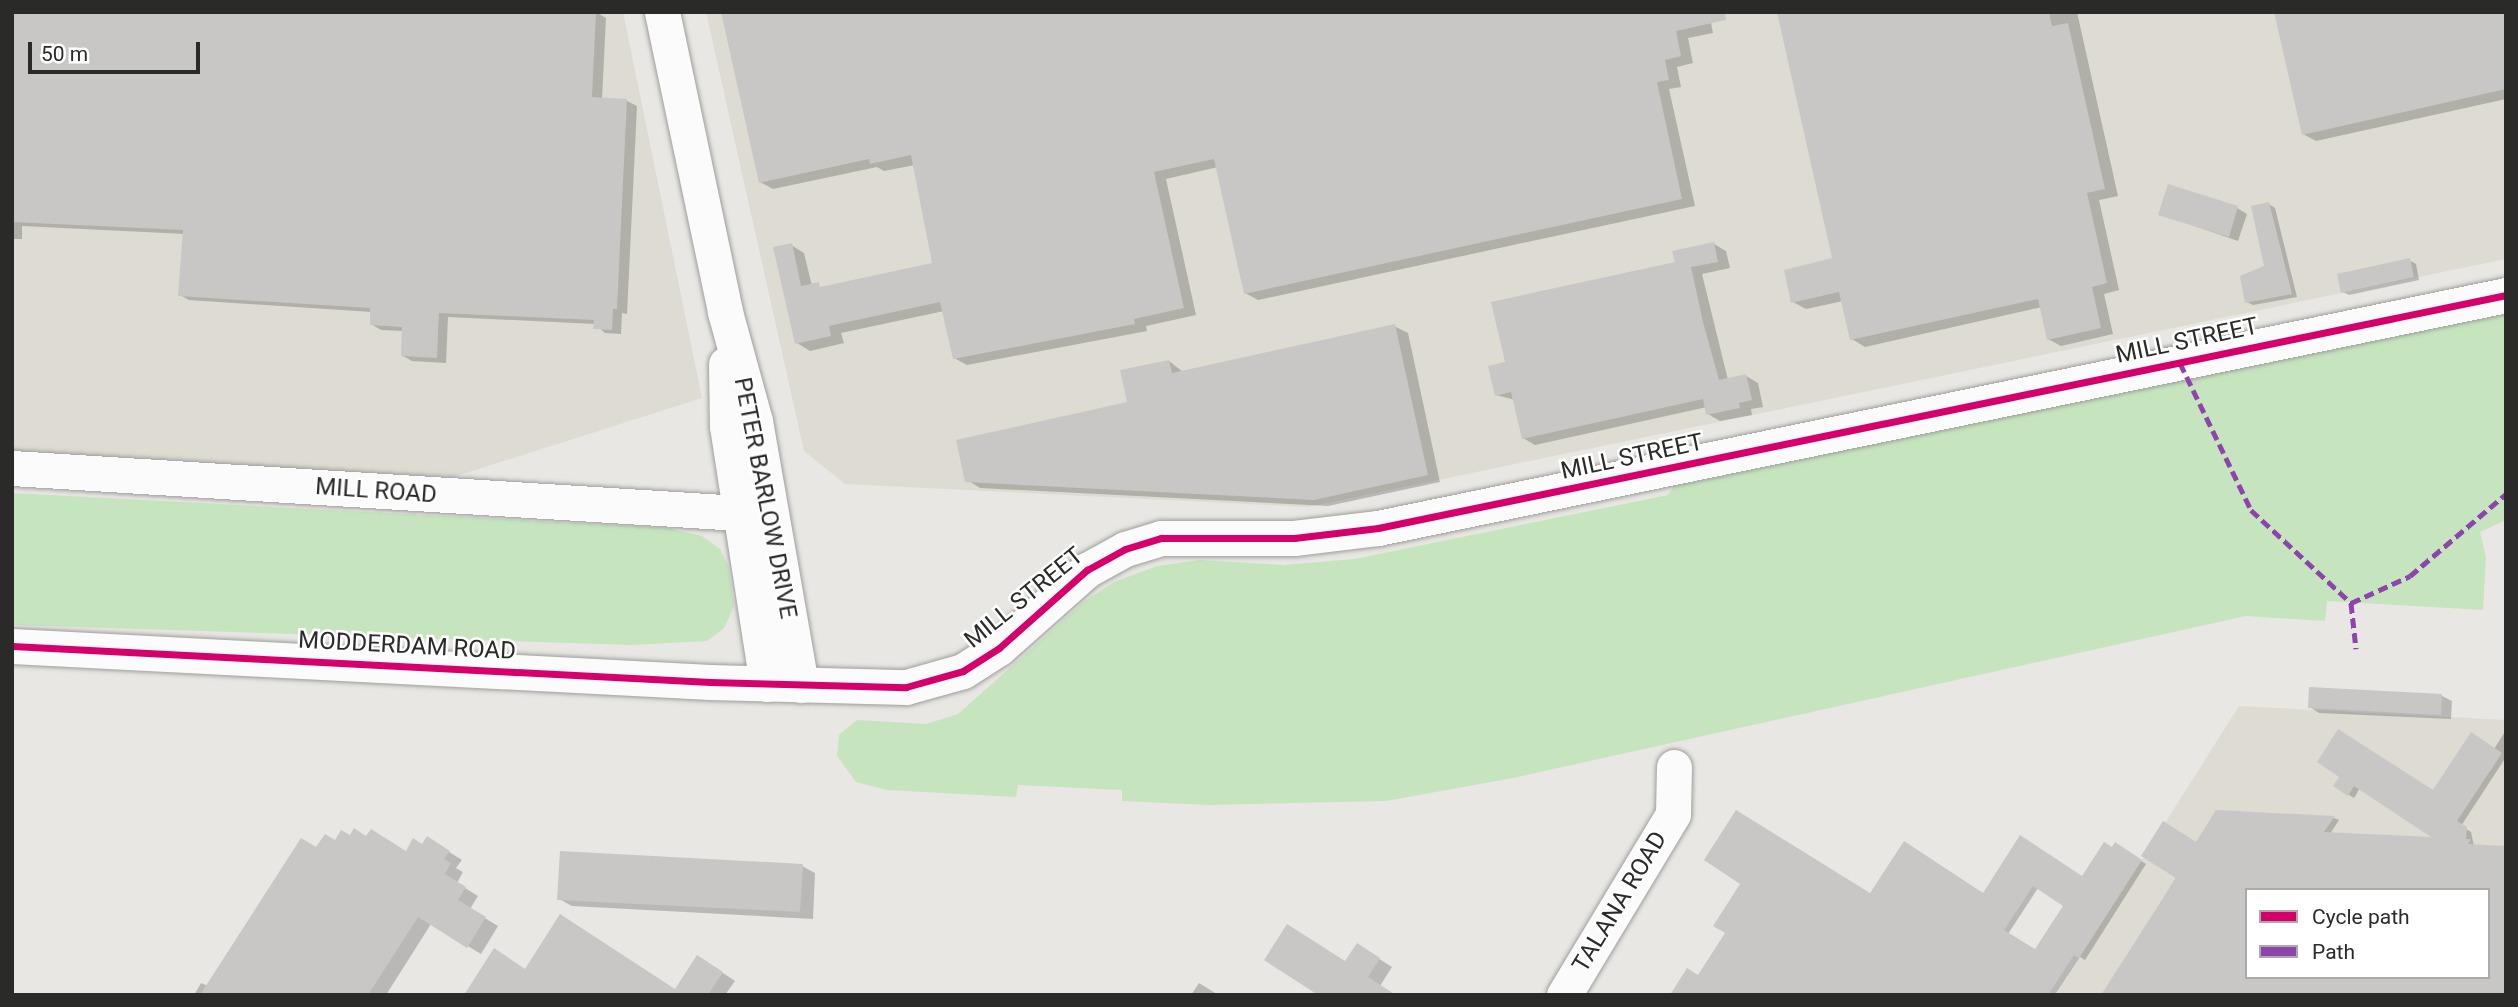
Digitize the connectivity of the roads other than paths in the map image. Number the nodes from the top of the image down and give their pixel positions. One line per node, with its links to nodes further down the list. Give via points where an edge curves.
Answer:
1 (662, 12): 3 (street, PETER BARLOW DRIVE)
2 (2506, 295): 7 (street, MILL STREET, via 1378,528 1294,538 1161,538 1101,560 999,648 944,679 906,687)
3 (724, 312): 5 (street, PETER BARLOW DRIVE, via 727,426); 7 (street, PETER BARLOW DRIVE, via 755,421)
4 (12, 468): 5 (street, MILL ROAD)
5 (739, 513): 7 (street, PETER BARLOW DRIVE)
6 (12, 646): 7 (street, MODDERDAM ROAD)
7 (784, 684)
8 (1674, 767): 9 (street, TALANA ROAD, via 1673,814)
9 (1564, 995)

